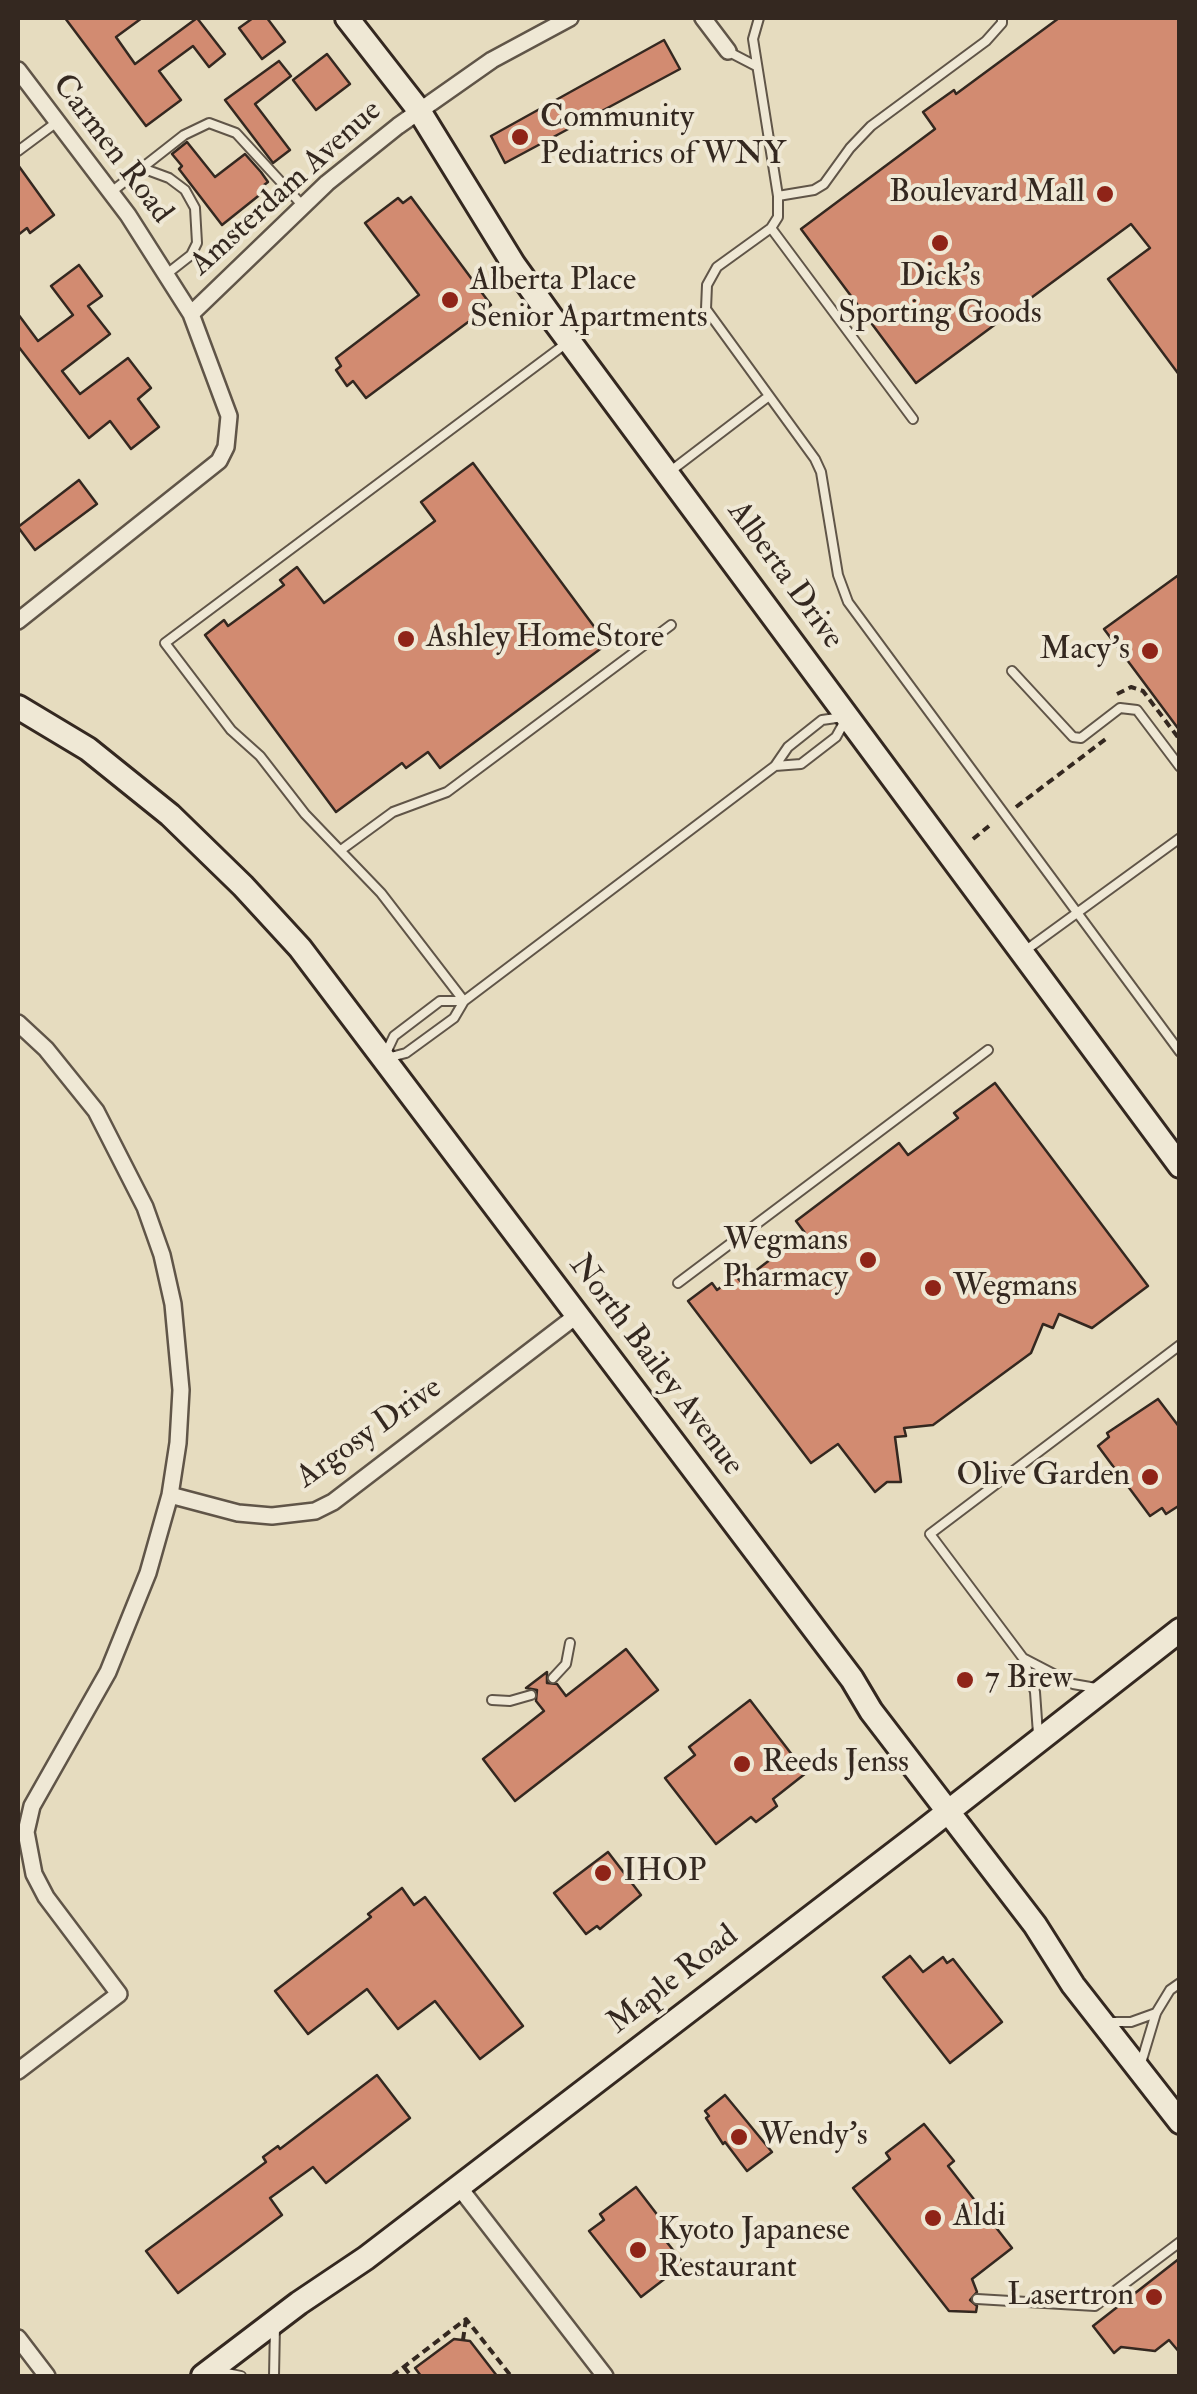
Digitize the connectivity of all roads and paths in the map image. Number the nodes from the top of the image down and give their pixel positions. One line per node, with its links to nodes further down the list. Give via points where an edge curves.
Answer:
1 (347, 18): 9 (street, Alberta Drive)
2 (570, 18): 9 (street, Amsterdam Avenue)
3 (703, 18): 6 (street)
4 (758, 18): 7 (lane)
5 (1003, 19): 14 (lane, via 986,41 871,126 824,184)
6 (728, 51): 7 (lane)
7 (756, 66): 14 (lane)
8 (18, 70): 10 (street, Carmen Road)
9 (418, 109): 15 (street, Amsterdam Avenue); 19 (street, Alberta Drive)
10 (57, 122): 11 (lane); 13 (street, Carmen Road)
11 (18, 151)
12 (142, 168): 13 (lane); 15 (lane, via 209,123 236,133); 17 (lane, via 185,190 194,208 196,243)
13 (110, 192): 17 (street, Carmen Road)
14 (778, 196): 16 (lane)
15 (303, 206): 18 (street, Amsterdam Avenue)
16 (771, 228): 20 (lane, via 717,267 705,297 713,319); 21 (lane)
17 (168, 273): 18 (street, Carmen Road)
18 (191, 314): 23 (street, Amsterdam Avenue, via 230,416 219,462)
19 (569, 341): 22 (street, Alberta Drive); 35 (lane, via 165,643 231,730)
20 (769, 396): 22 (lane); 36 (lane, via 820,472 848,602)
21 (913, 419)
22 (668, 473): 27 (street, Alberta Drive)
23 (18, 621)
24 (672, 625): 35 (lane, via 446,792 393,812)
25 (1012, 671): 30 (lane, via 1073,738 1132,707)
26 (18, 706): 42 (street, North Bailey Avenue, via 102,760 194,838 300,948)
27 (848, 716): 29 (lane, via 822,720); 29 (lane, via 836,737 801,764); 37 (street, Alberta Drive)
28 (1108, 738): 31 (path)
29 (775, 766): 38 (lane)
30 (1180, 767)
31 (1016, 806)
32 (989, 826): 33 (path)
33 (973, 838)
34 (1180, 838): 36 (lane)
35 (342, 850): 38 (lane)
36 (1077, 914): 37 (lane); 41 (lane)
37 (1022, 953): 43 (street, Alberta Drive)
38 (464, 1001): 42 (lane, via 454,1018 406,1053); 42 (lane, via 440,1001 394,1036)
39 (18, 1022): 47 (street, via 96,1111 146,1207 162,1254 180,1390)
40 (988, 1050): 44 (lane)
41 (1180, 1052)
42 (384, 1058): 45 (street, North Bailey Avenue)
43 (1180, 1166)
44 (678, 1283)
45 (576, 1316): 47 (street, Argosy Drive, via 314,1511 238,1513); 56 (street, North Bailey Avenue)
46 (1180, 1345): 50 (lane, via 930,1534)
47 (170, 1495): 60 (street, via 122,1639 32,1806 26,1832 46,1897 119,1994)
48 (1180, 1630): 52 (street, Maple Road)
49 (570, 1643): 51 (lane, via 566,1664)
50 (1022, 1658): 52 (lane, via 1073,1684); 55 (lane, via 1035,1692)
51 (552, 1678)
52 (1103, 1689): 55 (street, Maple Road)
53 (531, 1694): 54 (lane)
54 (492, 1700)
55 (1038, 1739): 56 (street, Maple Road)
56 (948, 1810): 59 (street, North Bailey Avenue); 63 (street, Maple Road)
57 (1180, 1983): 58 (lane)
58 (1156, 2013): 59 (lane); 61 (lane)
59 (1101, 2022): 61 (street, North Bailey Avenue)
60 (18, 2071)
61 (1140, 2072): 62 (street, North Bailey Avenue)
62 (1180, 2122)
63 (460, 2187): 67 (street, Maple Road); 78 (street)
64 (1180, 2242): 65 (lane, via 1096,2306)
65 (977, 2300)
66 (466, 2319): 69 (path); 70 (path); 77 (path)
67 (275, 2322): 71 (street, Maple Road); 74 (lane)
68 (18, 2338): 72 (street)
69 (462, 2340)
70 (404, 2367): 75 (path); 76 (path)
71 (208, 2374): 73 (lane)
72 (47, 2376)
73 (241, 2376)
74 (274, 2376)
75 (392, 2376)
76 (411, 2376)
77 (510, 2376)
78 (605, 2376)

